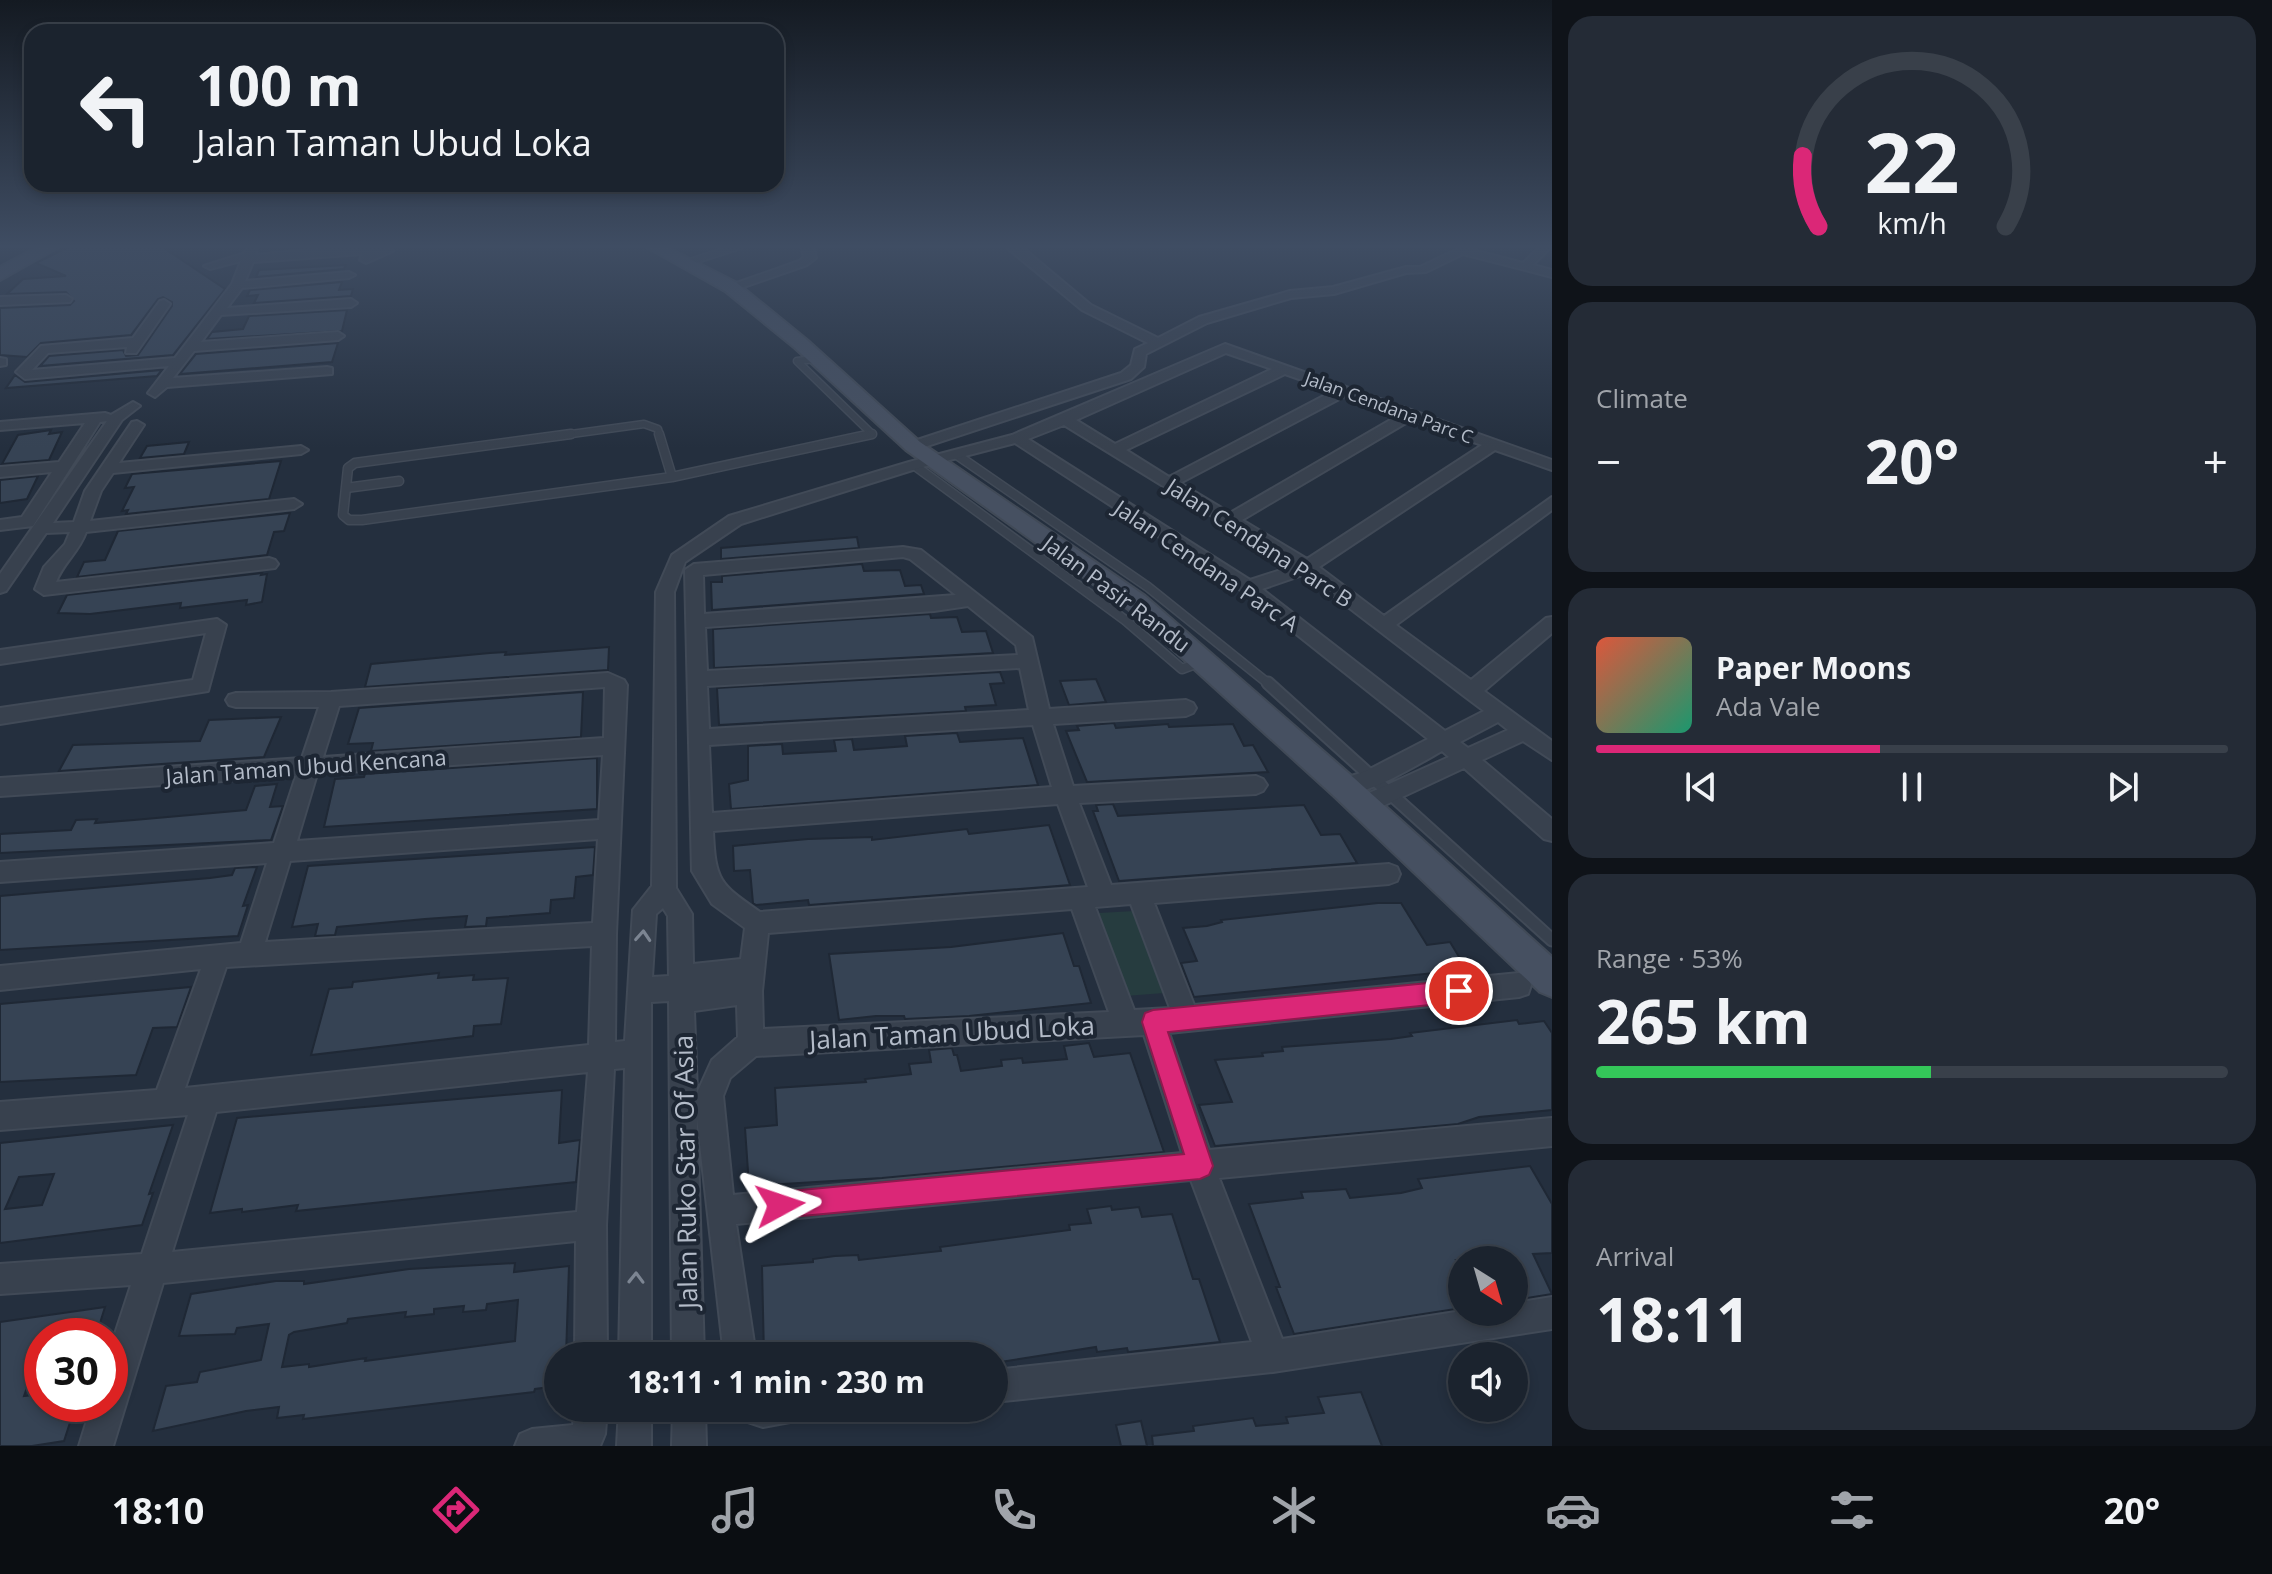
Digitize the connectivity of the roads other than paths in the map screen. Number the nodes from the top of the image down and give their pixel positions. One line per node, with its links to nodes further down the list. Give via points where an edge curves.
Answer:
1 (157, 313): 7 (street)
2 (214, 313): 9 (street)
3 (763, 313): 10 (main road, Jalan Pasir Randu)
4 (1101, 313): 8 (street)
5 (1226, 313): 8 (street)
6 (338, 336): 9 (street)
7 (137, 342): 12 (street); 12 (street, via 46,349 23,372)
8 (1157, 342): 27 (street, via 1140,352 1137,367 1126,376)
9 (191, 347): 11 (street)
10 (817, 359): 27 (main road, Jalan Pasir Randu); 32 (lane, via 797,361 872,434)
11 (181, 361): 12 (street); 15 (street)
12 (120, 366)
13 (1284, 369): 16 (street, Jalan Cendana Parc C); 20 (street, Jalan Cendana Parc C, via 1225,348); 26 (street)
14 (327, 371): 15 (street)
15 (159, 388): 18 (street, via 164,396 159,404 133,406)
16 (1344, 391): 17 (street, Jalan Cendana Parc C); 34 (street)
17 (1409, 415): 24 (street, Jalan Cendana Parc C); 38 (street)
18 (117, 417): 19 (street); 40 (street)
19 (95, 418): 22 (street); 29 (street)
20 (1065, 420): 23 (street); 26 (street, Jalan Cendana Parc B)
21 (137, 425): 30 (street)
22 (0, 426)
23 (1017, 438): 27 (street); 45 (street, Jalan Cendana Parc A)
24 (1492, 445): 28 (street, Jalan Cendana Parc C); 43 (street)
25 (301, 450): 30 (street)
26 (1115, 450): 34 (street, Jalan Cendana Parc B)
27 (929, 456): 46 (main road, Jalan Pasir Randu); 52 (lane, via 1182,669); 82 (street, via 735,520 678,559 665,592)
28 (1552, 465)
29 (64, 466): 31 (street); 40 (street)
30 (108, 469): 41 (street, via 93,491)
31 (0, 472)
32 (672, 477): 35 (lane, via 362,520 343,515); 35 (lane, via 658,429 644,424 362,461 348,468)
33 (399, 481): 35 (lane)
34 (1169, 483): 38 (street, Jalan Cendana Parc B)
35 (346, 488)
36 (1552, 502): 50 (street)
37 (294, 504): 41 (street)
38 (1230, 520): 43 (street, Jalan Cendana Parc B)
39 (0, 525): 40 (street)
40 (33, 525): 41 (street); 44 (street)
41 (83, 527): 42 (street, via 53,567 44,589)
42 (269, 564)
43 (1307, 567): 45 (street); 50 (street, Jalan Cendana Parc B)
44 (2, 575)
45 (1248, 587): 64 (street, Jalan Cendana Parc A)
46 (1145, 597): 52 (main road, Jalan Pasir Randu); 69 (lane, via 1211,635)
47 (972, 599): 48 (street); 48 (street, via 915,554 880,554 694,570); 53 (street, via 1025,642)
48 (698, 621): 54 (street)
49 (1552, 623): 55 (street)
50 (1384, 625): 55 (street, Jalan Cendana Parc B)
51 (0, 657): 61 (street, via 217,625 201,686)
52 (1204, 660): 72 (main road, Jalan Pasir Randu)
53 (1028, 661): 54 (street); 60 (street)
54 (699, 679): 63 (street)
55 (1471, 691): 59 (street, Jalan Cendana Parc B)
56 (331, 699): 57 (street); 65 (street, via 608,680 617,685); 68 (street)
57 (236, 700)
58 (1186, 708): 60 (street)
59 (1500, 712): 62 (street, Jalan Cendana Parc B); 64 (street)
60 (1039, 715): 63 (street); 73 (street)
61 (0, 716)
62 (1525, 731): 66 (street, Jalan Cendana Parc B); 67 (street)
63 (699, 738): 76 (street)
64 (1445, 741): 67 (street, Jalan Cendana Parc A); 69 (street)
65 (613, 746): 68 (street, Jalan Taman Ubud Kencana); 77 (street)
66 (1552, 752)
67 (1467, 759): 74 (street); 78 (street, Jalan Cendana Parc A)
68 (309, 766): 71 (street, Jalan Taman Ubud Kencana); 79 (street)
69 (1373, 777): 72 (street); 74 (lane)
70 (1256, 785): 73 (street)
71 (0, 787)
72 (1344, 787): 75 (main road, Jalan Pasir Randu)
73 (1064, 795): 76 (street); 84 (street)
74 (1392, 795): 75 (street); 87 (lane)
75 (1364, 805): 92 (main road, Jalan Pasir Randu)
76 (700, 823): 85 (street, via 703,871 720,897)
77 (610, 829): 79 (street); 86 (street)
78 (1552, 832)
79 (280, 852): 80 (street); 88 (street)
80 (0, 872)
81 (1389, 874): 83 (street)
82 (664, 890): 94 (street, Jalan Ruko Star Of Asia, via 680,914); 95 (street, Jalan Ruko Star Of Asia, one-way to 82, via 645,910)
83 (1139, 894): 84 (street); 96 (street)
84 (1092, 898): 85 (street); 97 (street)
85 (757, 923): 91 (street)
86 (604, 934): 88 (street); 100 (street)
87 (1552, 940)
88 (249, 955): 89 (street)
89 (218, 956): 90 (street); 102 (street)
90 (0, 978)
91 (750, 980): 94 (street); 98 (street)
92 (1552, 980)
93 (1519, 985): 96 (street, Jalan Taman Ubud Loka)
94 (681, 989): 95 (street); 114 (street, Jalan Ruko Star Of Asia)
95 (639, 990): 99 (street, Jalan Ruko Star Of Asia)
96 (1186, 1017): 97 (street, Jalan Taman Ubud Loka)
97 (1140, 1022): 98 (street, Jalan Taman Ubud Loka); 105 (street)
98 (751, 1043): 106 (street, via 721,1069 709,1096)
99 (638, 1053): 100 (street); 113 (street, Jalan Ruko Star Of Asia, one-way to 99)
100 (602, 1057): 101 (street); 107 (street)
101 (207, 1099): 102 (street); 108 (street)
102 (166, 1103): 103 (street)
103 (0, 1116)
104 (1552, 1132): 105 (street)
105 (1200, 1166): 106 (street); 116 (street)
106 (720, 1211): 115 (street)
107 (591, 1225): 108 (street); 112 (street)
108 (150, 1269): 109 (street); 111 (street)
109 (0, 1279)
110 (1552, 1313): 116 (street)
111 (128, 1340)
112 (591, 1342)
113 (635, 1342)
114 (688, 1342)
115 (738, 1342)
116 (1273, 1356): 117 (street)
117 (1008, 1384)
118 (103, 1422): 122 (street)
119 (589, 1422): 123 (street, via 588,1434 577,1441)
120 (635, 1422): 124 (street)
121 (689, 1422): 125 (street)
122 (96, 1446)
123 (532, 1446)
124 (634, 1446)
125 (689, 1446)

